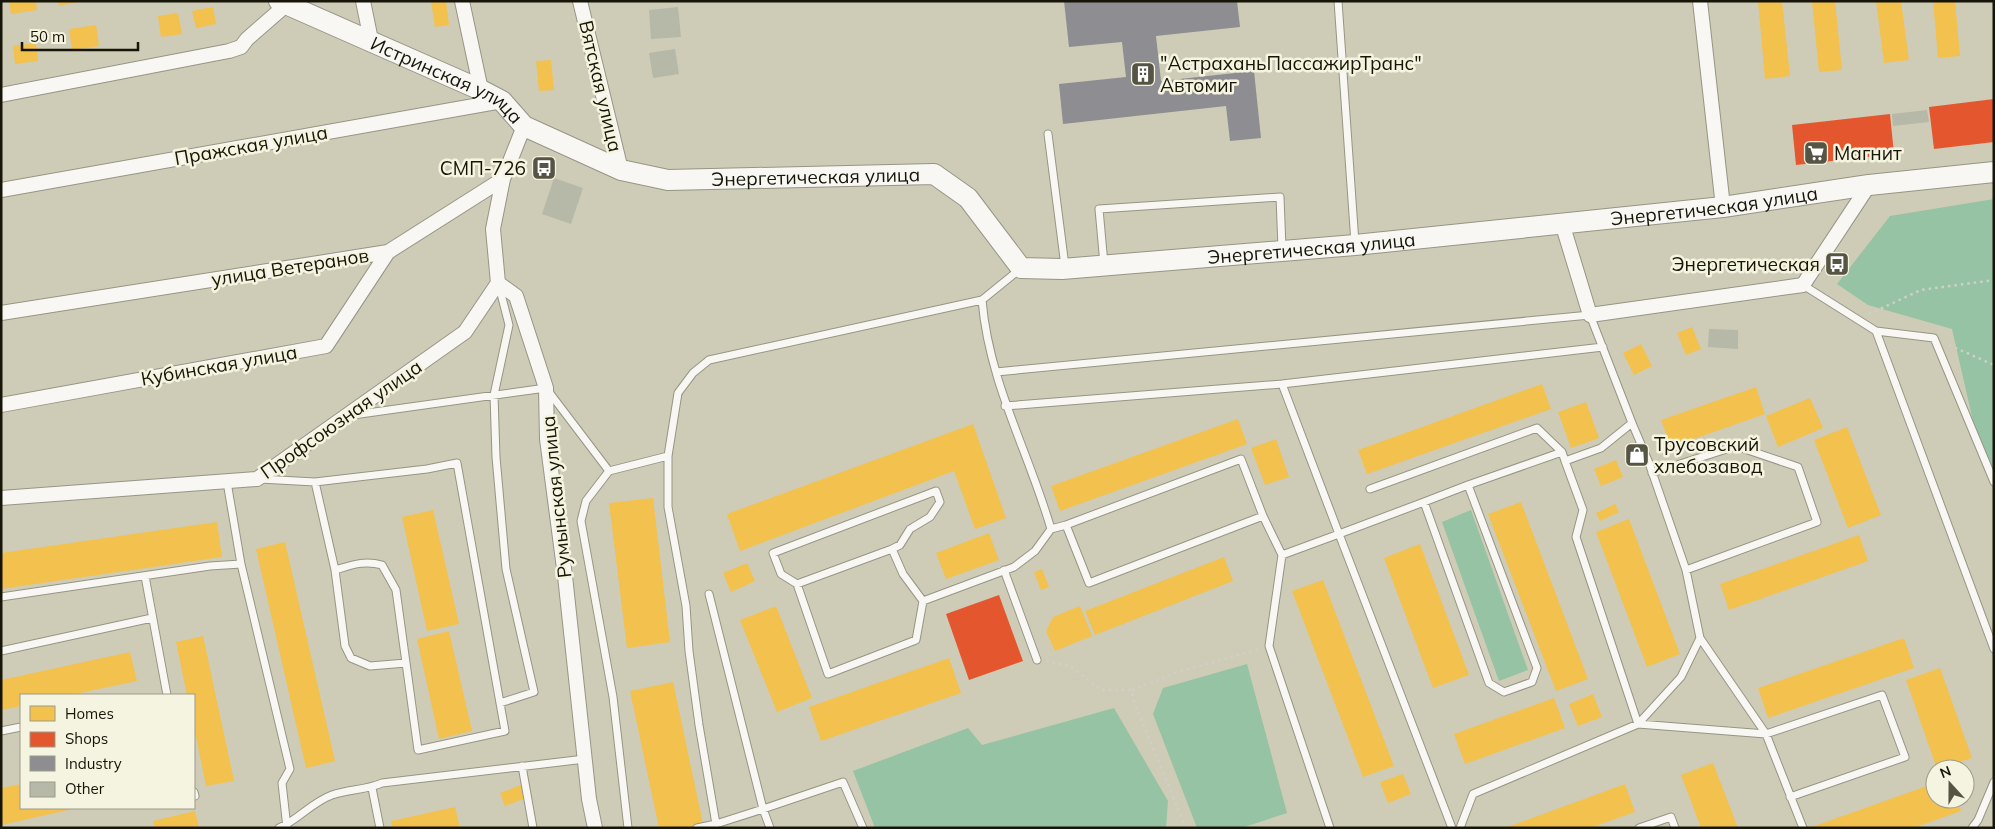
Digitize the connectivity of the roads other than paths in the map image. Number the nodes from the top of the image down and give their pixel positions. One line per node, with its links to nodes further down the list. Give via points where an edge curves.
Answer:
1 (363, 1): 7 (street)
2 (462, 1): 8 (street)
3 (580, 1): 13 (street, Вятская улица)
4 (1338, 1): 21 (lane)
5 (1700, 1): 19 (street)
6 (283, 3): 7 (street, Истринская улица); 9 (street, via 241,48 235,50)
7 (371, 40): 8 (street, Истринская улица)
8 (481, 90): 10 (street, Истринская улица)
9 (1, 95)
10 (502, 101): 11 (street, Истринская улица); 18 (street, Пражская улица)
11 (524, 126): 13 (street, Истринская улица); 15 (street)
12 (1048, 134): 26 (lane)
13 (621, 170): 16 (street, Истринская улица)
14 (1994, 172): 17 (street, Энергетическая улица)
15 (503, 179): 23 (street, улица Ветеранов); 27 (street, via 493,229)
16 (668, 180): 25 (street, Энергетическая улица, via 934,174 968,198)
17 (1869, 185): 19 (street, Энергетическая улица); 28 (street)
18 (1, 190)
19 (1723, 207): 20 (street, Энергетическая улица)
20 (1562, 222): 21 (street, Энергетическая улица); 31 (street)
21 (1355, 245): 22 (street, Энергетическая улица)
22 (1282, 251): 24 (street, Энергетическая улица); 24 (lane, via 1280,197 1099,209)
23 (388, 252): 30 (street, улица Ветеранов); 38 (street, Кубинская улица, via 326,346)
24 (1104, 266): 26 (street, Энергетическая улица)
25 (1022, 268): 26 (street, Энергетическая улица); 29 (lane)
26 (1066, 269)
27 (498, 283): 36 (street, Румынская улица, via 516,296); 37 (lane, via 509,325); 40 (street, Профсоюзная улица, via 465,332)
28 (1803, 286): 31 (street); 32 (lane)
29 (982, 300): 34 (lane, via 984,333); 43 (lane, via 709,360 693,373 678,393)
30 (1, 313)
31 (1590, 315): 33 (lane); 34 (lane)
32 (1876, 332): 50 (lane, via 1934,338); 72 (lane)
33 (1603, 347): 35 (lane); 41 (lane)
34 (996, 372): 39 (lane)
35 (1282, 384): 39 (lane); 58 (lane)
36 (546, 388): 37 (lane); 45 (lane); 82 (street, Румынская улица, via 549,457)
37 (494, 395): 40 (lane); 77 (lane, via 506,569 534,692)
38 (1, 405)
39 (1005, 406): 57 (lane)
40 (343, 416): 47 (street, Профсоюзная улица)
41 (1632, 423): 44 (lane, via 1601,448); 46 (lane)
42 (1562, 452): 44 (lane); 51 (lane); 52 (lane, via 1537,428)
43 (668, 456): 45 (lane); 88 (lane, via 668,507 686,606 689,652)
44 (1565, 461): 78 (lane, via 1583,510 1576,537)
45 (609, 471): 93 (lane, via 586,501 581,521 613,697)
46 (1652, 473): 64 (lane); 64 (lane, via 1736,446 1798,467 1816,522)
47 (256, 479): 48 (street, Профсоюзная улица); 49 (lane)
48 (227, 482): 53 (street, Профсоюзная улица); 61 (lane)
49 (315, 482): 62 (lane); 77 (lane, via 457,463)
50 (1994, 482)
51 (1468, 485): 54 (lane); 54 (lane, via 1537,668 1532,682 1504,692 1489,683)
52 (1370, 489)
53 (1, 498)
54 (1424, 502): 58 (lane)
55 (1263, 516): 56 (lane, via 1241,459); 56 (lane, via 1089,583); 60 (lane)
56 (1066, 525): 57 (lane)
57 (1050, 529): 63 (lane, via 1035,552)
58 (1339, 534): 60 (lane); 98 (lane)
59 (892, 549): 66 (lane); 66 (lane, via 900,545 910,529 930,517 940,502 936,491 773,553 782,574); 69 (lane, via 903,574)
60 (1282, 555): 97 (lane, via 1269,646)
61 (241, 564): 65 (lane); 89 (lane, via 290,769 282,783)
62 (334, 570): 75 (lane, via 346,646 351,658 370,666); 75 (lane, via 359,562 382,565 396,590)
63 (1004, 570): 69 (lane); 74 (lane)
64 (1686, 570): 71 (lane)
65 (145, 576): 68 (lane); 70 (lane)
66 (796, 584): 69 (lane, via 828,674 916,640)
67 (709, 594): 87 (lane)
68 (1, 597)
69 (923, 602)
70 (152, 618): 73 (lane); 76 (lane)
71 (1700, 638): 78 (lane, via 1681,677); 81 (lane)
72 (1994, 649)
73 (1, 651)
74 (1037, 660)
75 (406, 662): 77 (lane, via 418,750 505,731)
76 (164, 694)
77 (500, 703)
78 (1638, 724): 81 (lane); 99 (lane, via 1473,794)
79 (20, 727): 80 (lane)
80 (1, 731)
81 (1766, 734): 86 (lane); 86 (lane, via 1882,695 1905,757)
82 (586, 759): 83 (lane); 92 (street, Румынская улица, via 588,799)
83 (522, 766): 85 (lane, via 382,783); 91 (lane)
84 (1994, 782): 103 (lane)
85 (372, 788): 89 (lane, via 334,794 313,804); 90 (lane)
86 (1790, 797): 102 (lane)
87 (763, 809): 88 (lane); 95 (lane); 96 (lane, via 843,782)
88 (715, 826): 94 (lane)
89 (284, 827)
90 (380, 828)
91 (533, 828)
92 (595, 828)
93 (628, 828)
94 (697, 828)
95 (770, 828)
96 (863, 828)
97 (1330, 828)
98 (1452, 828)
99 (1460, 828)
100 (1639, 828): 101 (lane, via 1671,817)
101 (1675, 828)
102 (1802, 828)
103 (1972, 828)

